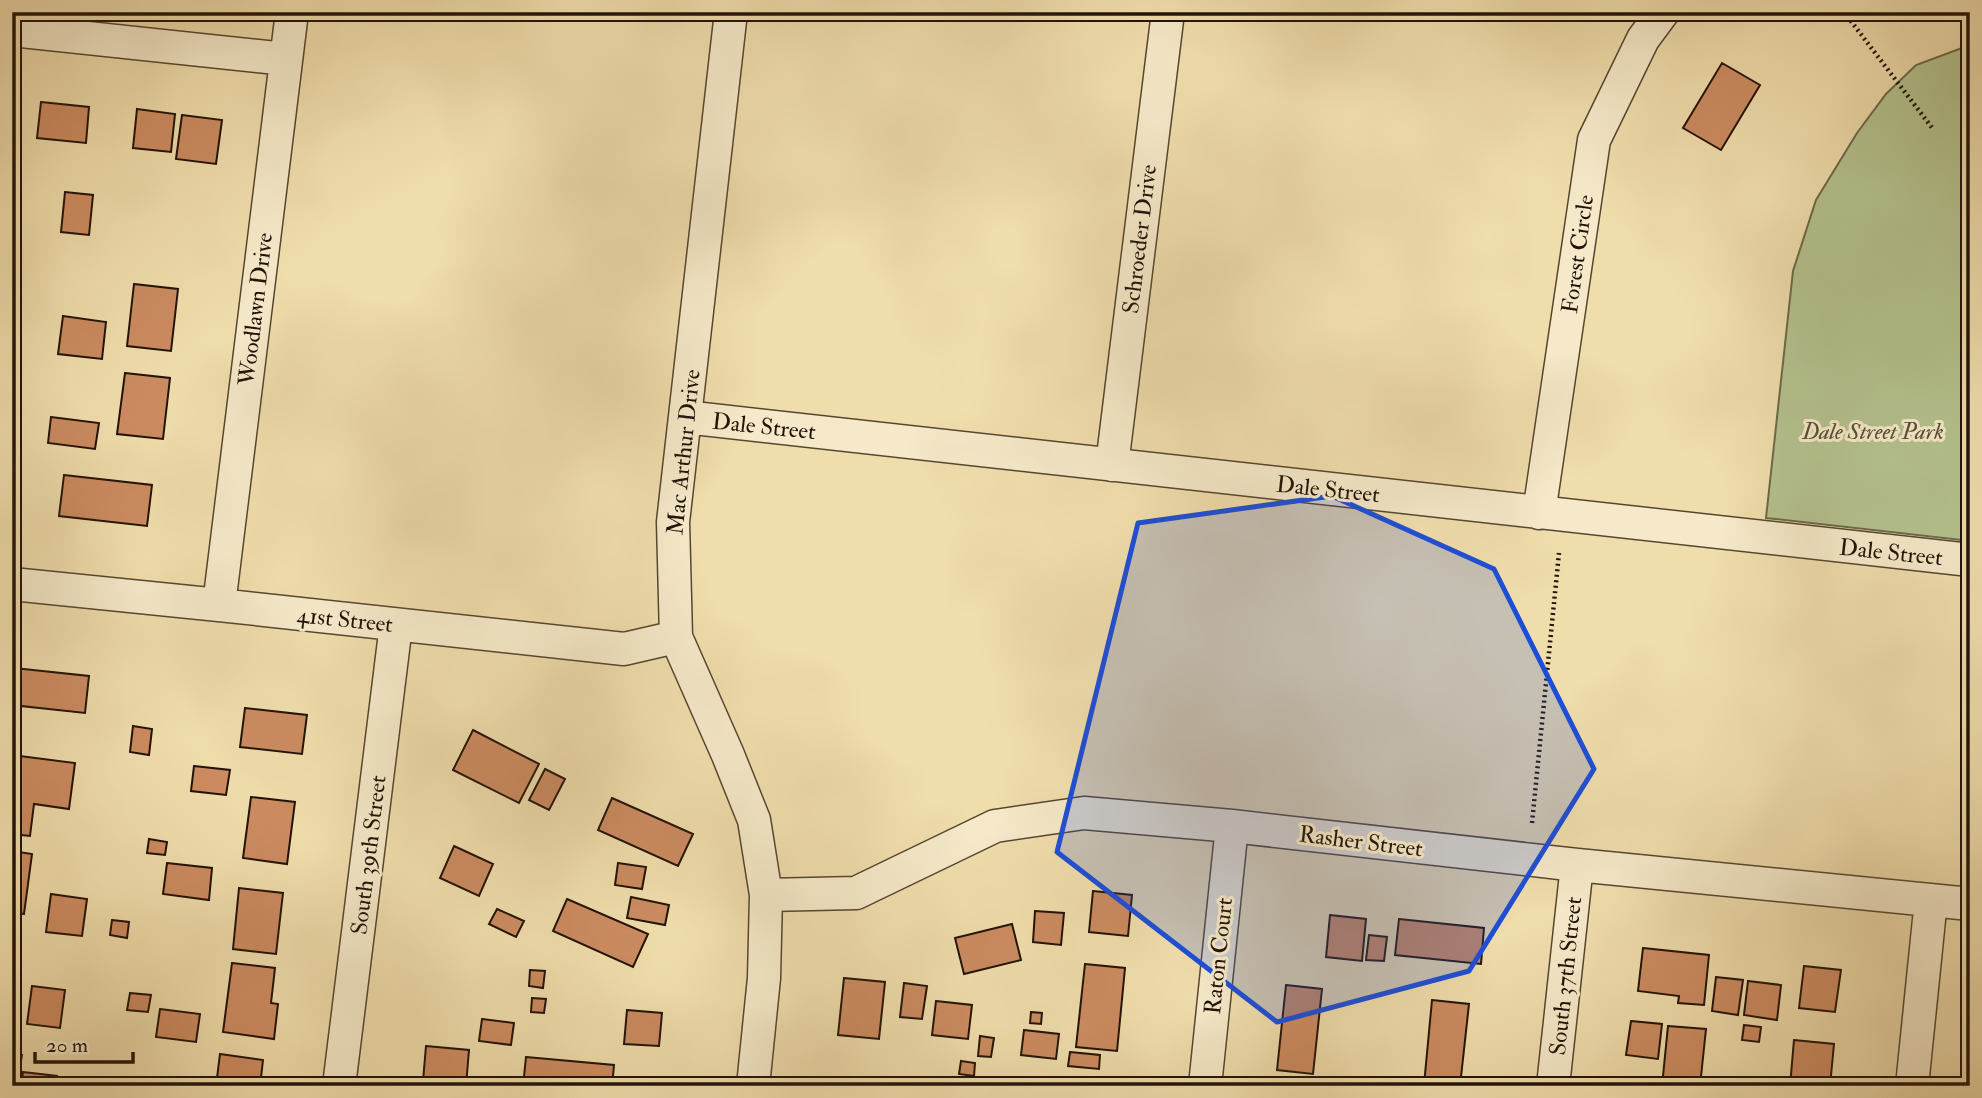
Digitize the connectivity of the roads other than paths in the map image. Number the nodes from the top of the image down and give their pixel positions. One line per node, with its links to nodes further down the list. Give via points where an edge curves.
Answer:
1 (292, 12): 6 (street, Woodlawn Drive)
2 (731, 12): 7 (street, Mac Arthur Drive)
3 (1168, 12): 8 (street, Schroeder Drive)
4 (1663, 12): 9 (street, Forest Circle, via 1643,39 1594,140)
5 (12, 30): 6 (street)
6 (286, 59): 12 (street, Woodlawn Drive)
7 (685, 417): 8 (street, Dale Street); 14 (street, Mac Arthur Drive, via 673,522)
8 (1112, 465): 9 (street, Dale Street)
9 (1539, 513): 10 (street, Dale Street)
10 (1970, 560)
11 (12, 584): 12 (street, 41st Street)
12 (219, 605): 13 (street, 41st Street)
13 (396, 625): 14 (street, 41st Street, via 624,649); 20 (street, South 39th Street)
14 (677, 638): 17 (street, Mac Arthur Drive, via 754,820)
15 (1232, 826): 16 (street, Rasher Street); 17 (street, Rasher Street, via 1084,813 1008,824 995,826 856,893); 22 (street, Raton Court)
16 (1577, 865): 18 (street, Rasher Street); 23 (street, South 37th Street)
17 (766, 895): 21 (street, Mac Arthur Drive, via 764,978)
18 (1931, 900): 19 (street, Rasher Street); 24 (street)
19 (1970, 904)
20 (339, 1086)
21 (753, 1086)
22 (1205, 1086)
23 (1553, 1086)
24 (1912, 1086)

